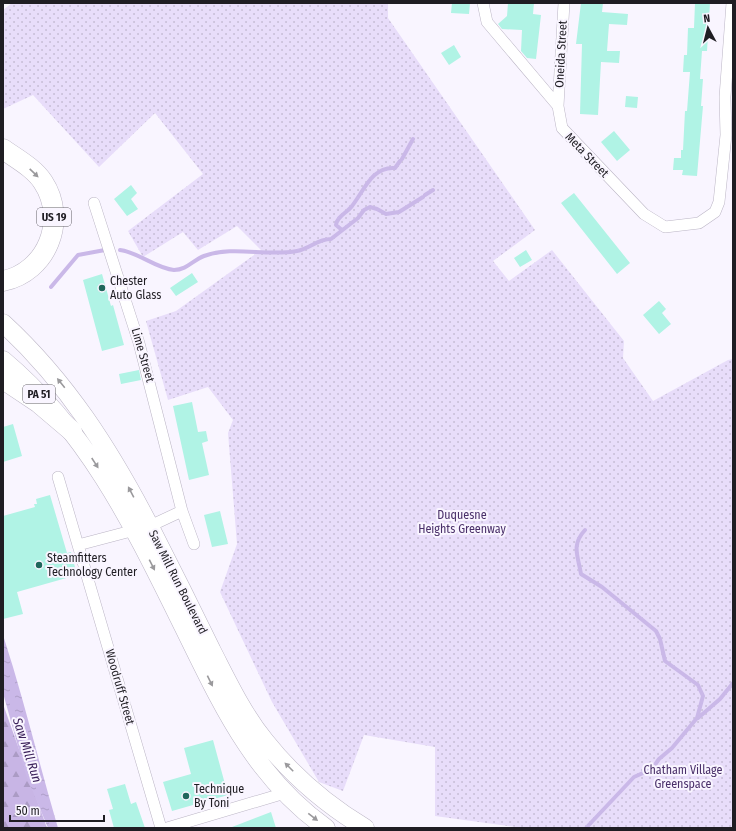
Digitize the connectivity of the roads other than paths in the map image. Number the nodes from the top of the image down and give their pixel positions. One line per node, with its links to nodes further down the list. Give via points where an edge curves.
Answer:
1 (483, 3): 5 (street, Meta Street, via 487,22)
2 (564, 3): 5 (street, Oneida Street)
3 (732, 3): 4 (street)
4 (731, 45): 5 (street, Meta Street, via 725,97 726,135 719,202 715,212 699,223 665,226 644,214 562,128)
5 (558, 106)
6 (3, 150): 8 (highway, US 19, one-way to 8, via 29,167 43,182 52,203 54,224 50,243 41,258 22,274)
7 (94, 203): 14 (street, Lime Street, via 140,343)
8 (3, 281)
9 (3, 323): 15 (highway, Saw Mill Run Boulevard, one-way to 9, via 104,445 73,399 39,358)
10 (3, 360): 12 (highway, Saw Mill Run Boulevard / PA 51, via 33,387)
11 (3, 379): 12 (highway, via 39,403)
12 (72, 431): 15 (highway, Saw Mill Run Boulevard, one-way to 15)
13 (58, 477): 17 (street, Woodruff Street)
14 (182, 511): 15 (street); 16 (street, Lime Street)
15 (142, 528): 17 (street); 18 (highway, Saw Mill Run Boulevard, one-way to 18, via 230,720 255,759); 19 (highway, Saw Mill Run Boulevard, one-way to 15, via 265,741 243,711)
16 (194, 544)
17 (78, 545): 20 (street, Woodruff Street)
18 (284, 793): 19 (highway); 21 (street); 22 (highway, Saw Mill Run Boulevard, one-way to 22)
19 (317, 794): 23 (highway, Saw Mill Run Boulevard)
20 (161, 828)
21 (167, 828)
22 (326, 828)
23 (365, 828)

